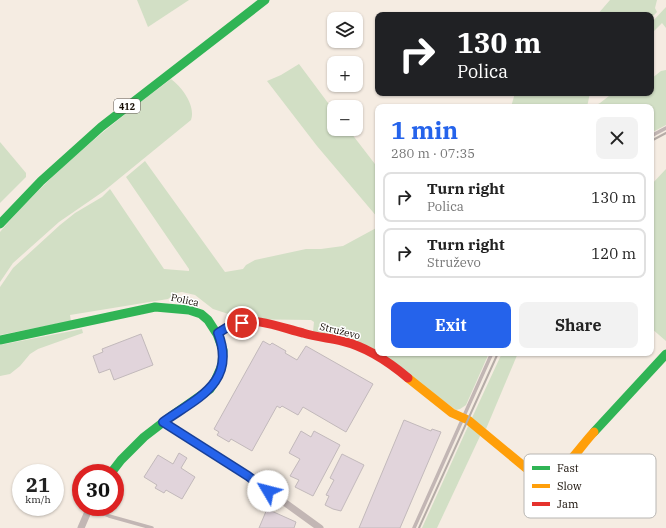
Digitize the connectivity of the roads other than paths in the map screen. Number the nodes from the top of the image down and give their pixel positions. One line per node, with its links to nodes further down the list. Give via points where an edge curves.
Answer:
1 (265, 0): 4 (street, 412, via 101,127 41,181)
2 (666, 128): 3 (lane)
3 (654, 134)
4 (0, 224)
5 (218, 333): 6 (street, Polica, via 199,313 180,308 155,307); 7 (street, Struževo, via 236,323 265,324 333,338); 12 (street, Polica, via 223,356 218,379 210,389)
6 (0, 340)
7 (375, 354)
8 (666, 354): 13 (street, Struževo)
9 (378, 356): 11 (street, Struževo)
10 (491, 356): 11 (lane)
11 (462, 420): 15 (street, Struževo, via 468,420); 21 (lane)
12 (163, 422): 14 (street, Polica, via 129,449); 20 (street, via 248,476)
13 (575, 454)
14 (118, 464)
15 (524, 465)
16 (86, 516): 18 (street)
17 (109, 516): 19 (lane)
18 (80, 528)
19 (152, 528)
20 (320, 528)
21 (414, 528)

